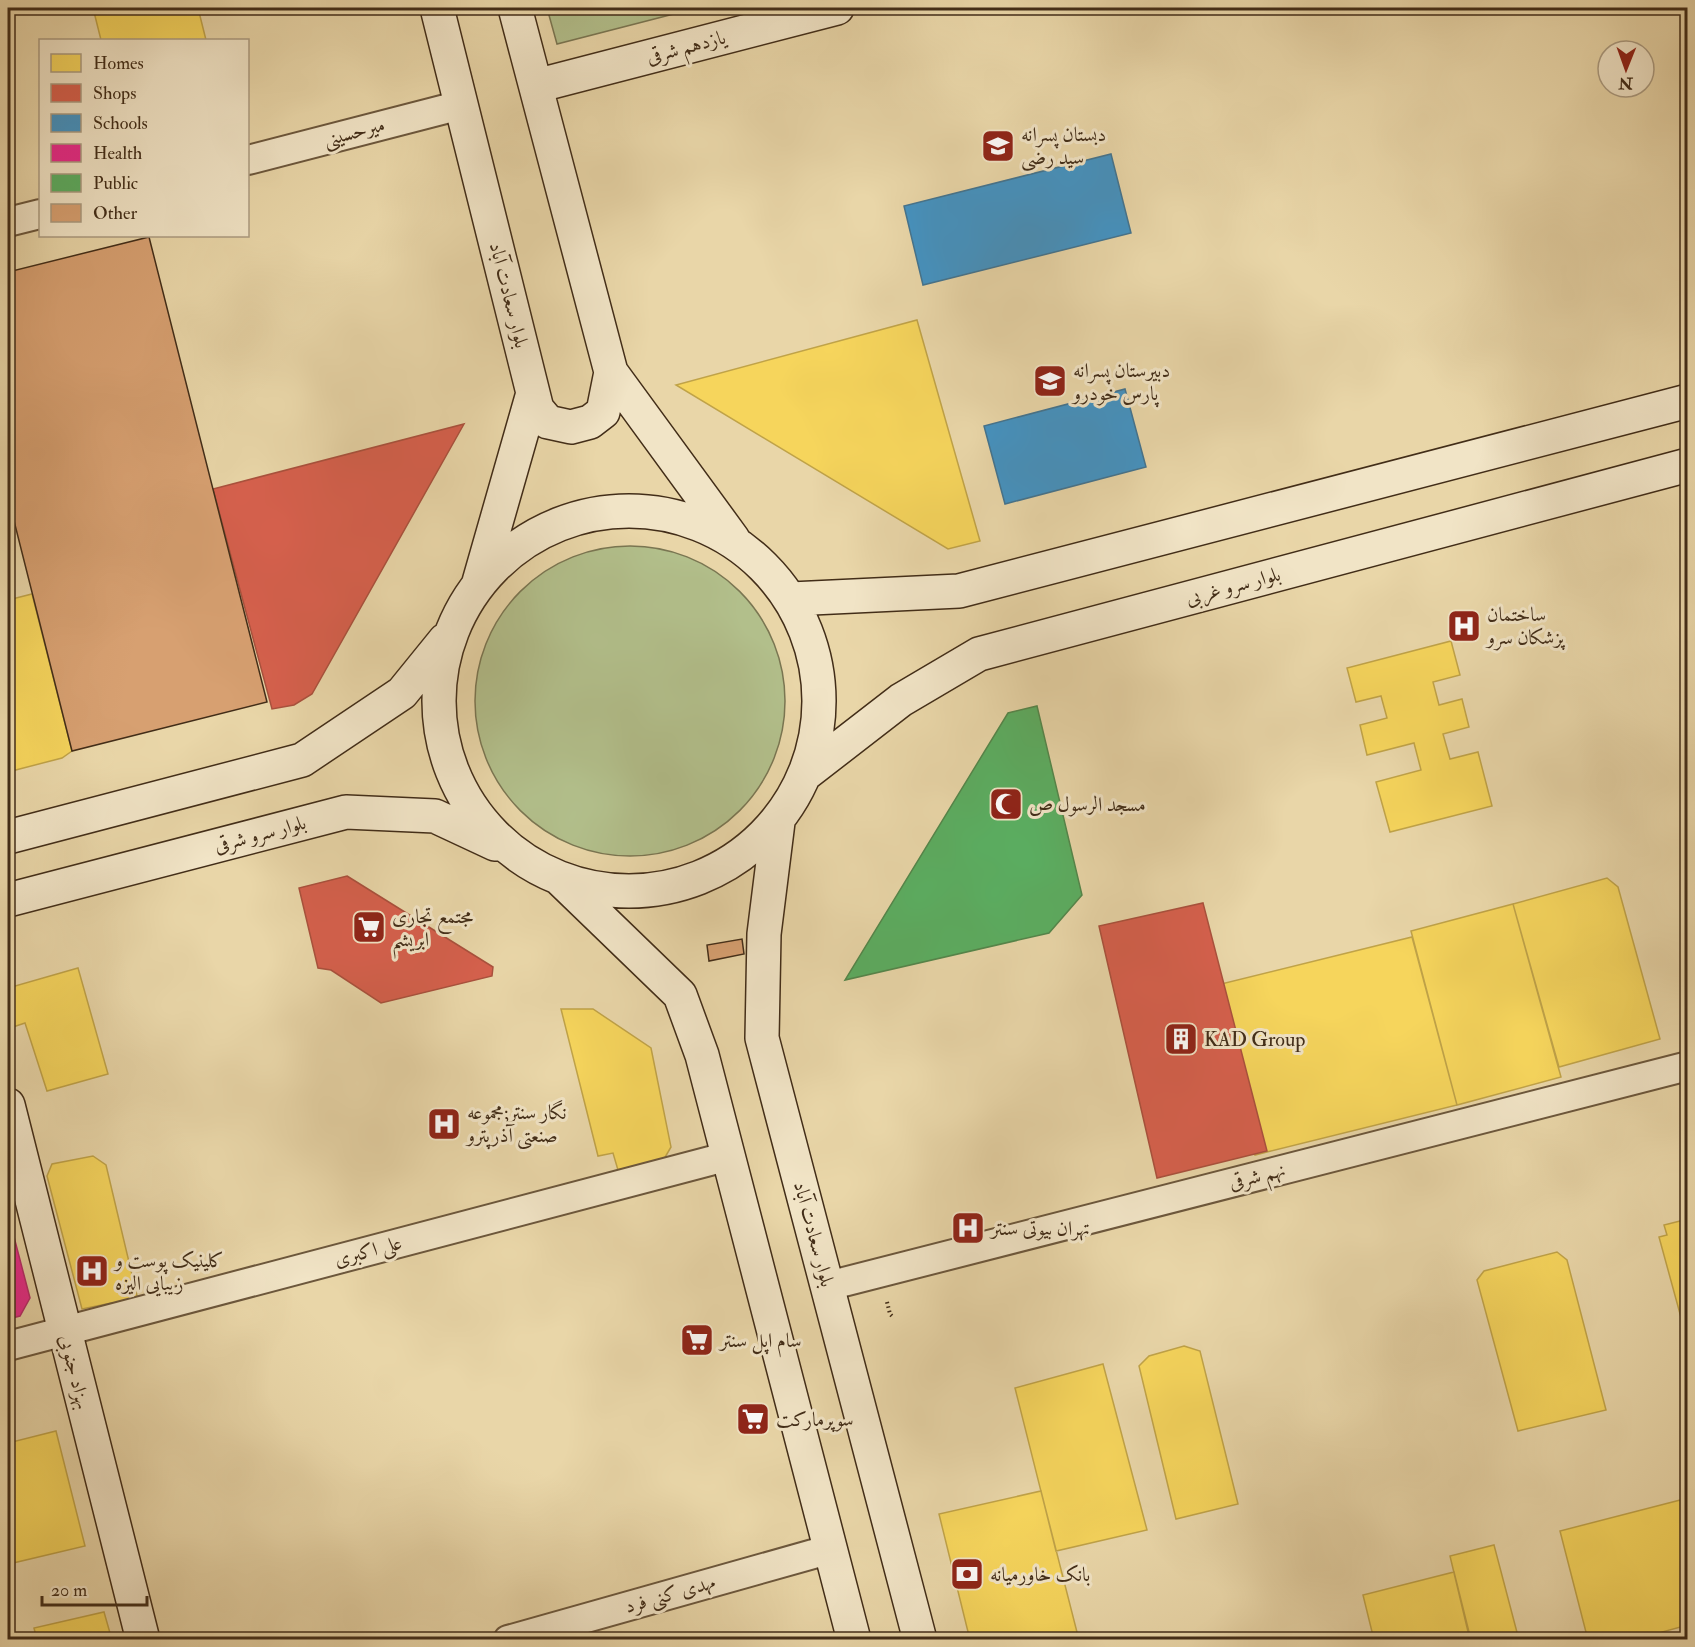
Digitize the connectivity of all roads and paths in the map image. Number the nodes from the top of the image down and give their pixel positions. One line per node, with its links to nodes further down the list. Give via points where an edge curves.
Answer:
1 (437, 8): 5 (main road, بلوار سعادت آباد)
2 (515, 8): 4 (main road)
3 (837, 8): 4 (main road, یازدهم شرقی)
4 (536, 86): 9 (main road)
5 (461, 105): 6 (street, میرحسینی); 10 (main road, بلوار سعادت آباد)
6 (249, 160)
7 (39, 214): 8 (street)
8 (8, 222)
9 (612, 372): 10 (main road, via 603,412 580,425 548,422 537,409); 13 (main road)
10 (533, 393): 14 (main road, بلوار سعادت آباد)
11 (1688, 401): 15 (main road, via 959,591)
12 (1688, 465): 17 (main road, بلوار سرو غربی, via 979,654 901,700)
13 (738, 546): 14 (main road, via 699,524 640,511 579,517 524,542); 15 (main road, via 751,554)
14 (480, 582): 16 (main road)
15 (791, 599): 17 (main road, via 815,653 821,713)
16 (450, 634): 19 (main road, via 402,693 302,760); 20 (main road, via 437,693 444,752 469,807)
17 (808, 772): 18 (main road)
18 (778, 822): 21 (main road, via 733,862 679,886 620,892); 26 (main road, بلوار سعادت آباد, via 764,934 762,1038)
19 (8, 837)
20 (510, 851): 21 (main road); 22 (main road, بلوار سرو شرقی, via 435,816 346,812)
21 (561, 880): 25 (main road, via 680,995 702,1055)
22 (8, 900)
23 (1688, 1066): 26 (street, نهم شرقی)
24 (8, 1105): 27 (main road, بهزاد جنوبی)
25 (729, 1156): 27 (street, علی اکبری); 29 (main road)
26 (828, 1286): 33 (main road, بلوار سعادت آباد)
27 (64, 1331): 28 (street, علی اکبری); 30 (main road, بهزاد جنوبی)
28 (8, 1346)
29 (831, 1549): 31 (street, مهدی کنی فرد); 32 (main road)
30 (143, 1640)
31 (508, 1640)
32 (854, 1640)
33 (920, 1640)

